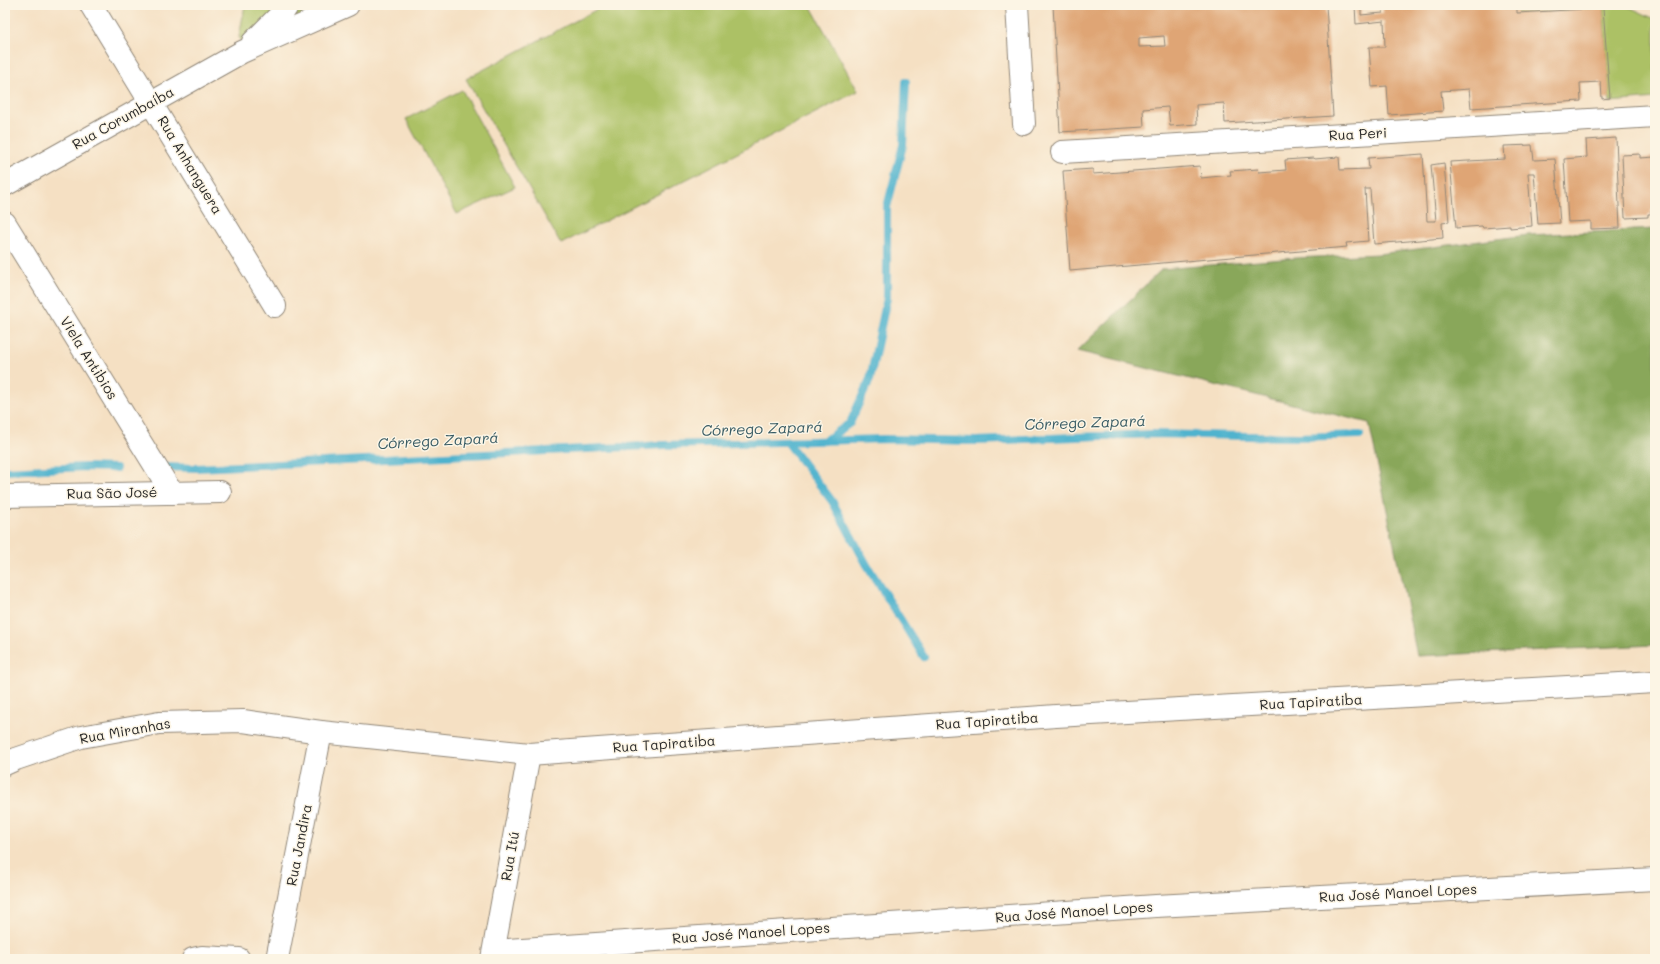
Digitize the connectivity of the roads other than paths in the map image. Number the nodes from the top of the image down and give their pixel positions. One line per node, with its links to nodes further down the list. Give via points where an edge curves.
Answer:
1 (91, 5): 6 (street, Rua Anhanguera)
2 (288, 5): 5 (street)
3 (348, 5): 5 (street)
4 (1017, 5): 8 (street)
5 (242, 52): 6 (street, Rua Corumbaíba)
6 (152, 103): 10 (street, Rua Corumbaíba); 12 (street, Rua Anhanguera)
7 (1655, 116): 9 (street, Rua Peri)
8 (1024, 124)
9 (1062, 152)
10 (5, 185)
11 (5, 222): 14 (street, Viela Antibios)
12 (276, 306)
13 (220, 492): 14 (street, Rua São José)
14 (172, 493): 15 (street, Rua São José)
15 (5, 496)
16 (1655, 682): 18 (street, Rua Tapiratiba, via 1056,716)
17 (321, 732): 18 (street, Rua Tapiratiba); 19 (street, Rua Miranhas, via 243,721 159,723 81,737); 24 (street, Rua Jandira)
18 (529, 754): 21 (street, Rua Itú)
19 (5, 764)
20 (1655, 879): 21 (street, Rua José Manoel Lopes, via 1156,906)
21 (493, 955)
22 (193, 959): 23 (street)
23 (239, 959)
24 (277, 959)

